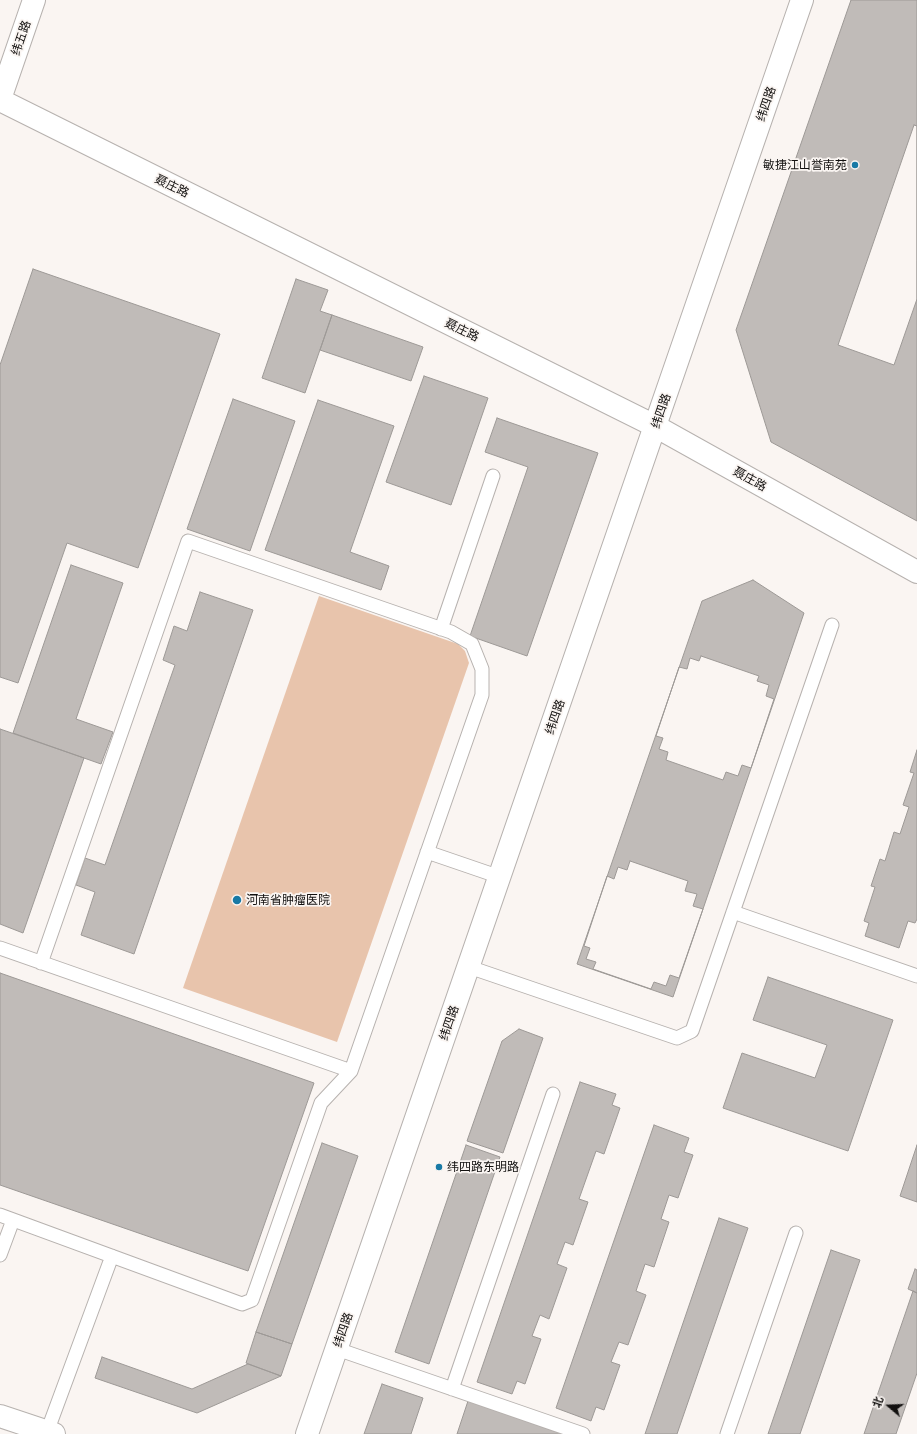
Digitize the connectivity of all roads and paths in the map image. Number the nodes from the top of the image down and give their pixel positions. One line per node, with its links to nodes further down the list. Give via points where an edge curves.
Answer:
1 (34, 0): 3 (street, 纬五路)
2 (802, 0): 4 (street, 纬四路)
3 (0, 100): 4 (street, 聂庄路)
4 (655, 426): 6 (street, 聂庄路); 10 (street, 纬四路)
5 (493, 476): 8 (lane)
6 (917, 572)
7 (832, 625): 11 (lane)
8 (441, 629): 9 (lane, via 472,644 482,668 482,695); 13 (lane, via 188,541)
9 (427, 852): 10 (lane); 16 (lane)
10 (500, 877): 14 (street, 纬四路)
11 (733, 912): 14 (lane, via 692,1031 676,1038); 15 (lane)
12 (0, 948): 13 (lane)
13 (41, 963): 16 (lane)
14 (469, 967): 23 (street, 纬四路)
15 (917, 976)
16 (351, 1071): 22 (lane, via 321,1103 252,1300 242,1304)
17 (553, 1094): 24 (lane)
18 (0, 1215): 19 (lane)
19 (13, 1220): 21 (lane); 22 (lane)
20 (796, 1233): 29 (lane)
21 (0, 1255)
22 (112, 1256): 26 (lane)
23 (336, 1349): 24 (lane); 27 (street, 纬四路)
24 (452, 1389): 28 (lane)
25 (0, 1416): 26 (street)
26 (51, 1433)
27 (307, 1434)
28 (583, 1434)
29 (727, 1434)

